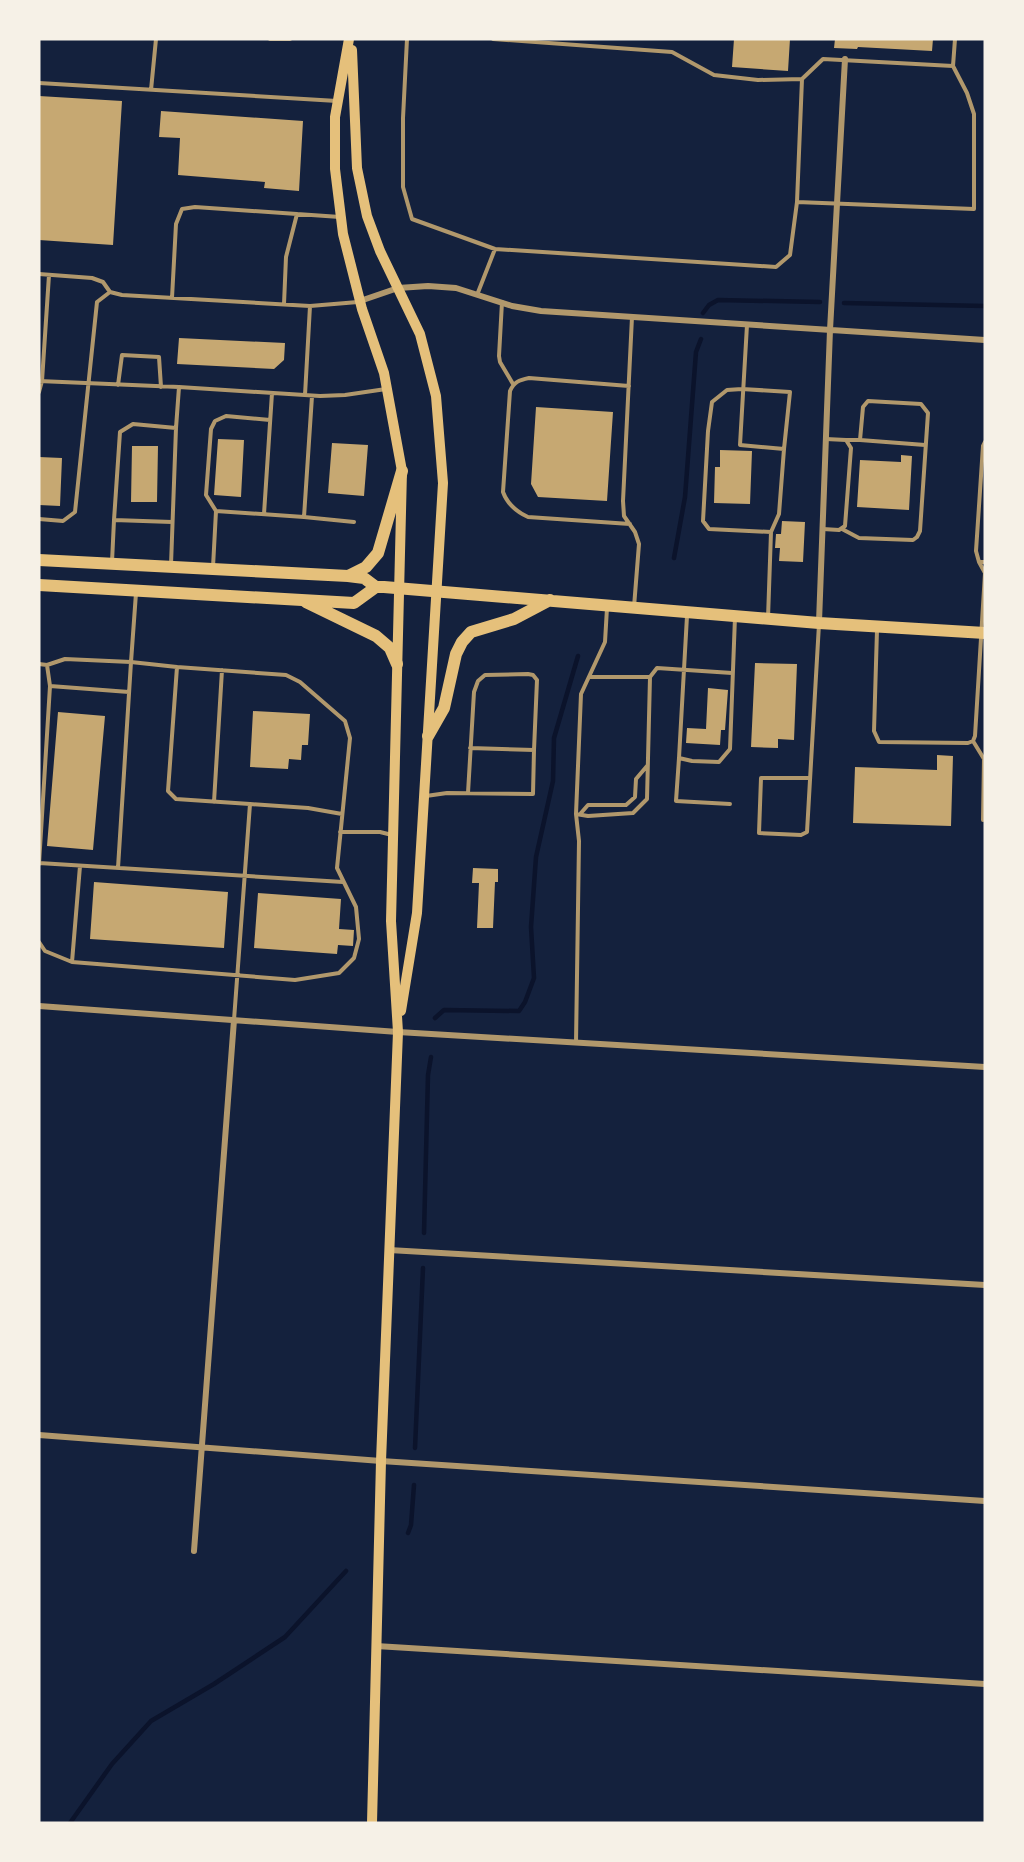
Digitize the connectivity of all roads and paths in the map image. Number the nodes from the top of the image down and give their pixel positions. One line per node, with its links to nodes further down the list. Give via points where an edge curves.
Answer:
1 (156, 39): 12 (lane)
2 (270, 39): 3 (lane)
3 (290, 39)
4 (350, 39): 13 (main road); 21 (main road, via 357,168 367,216)
5 (407, 39): 18 (lane, via 403,187 412,219)
6 (493, 39): 10 (lane, via 672,52 714,75)
7 (955, 39): 9 (lane)
8 (845, 59): 9 (lane); 10 (lane, via 823,59); 15 (street)
9 (953, 66): 15 (lane, via 974,114 974,209)
10 (802, 80): 14 (lane)
11 (39, 83): 12 (lane)
12 (151, 90): 13 (lane)
13 (338, 101): 17 (main road, via 335,169)
14 (797, 202): 15 (lane); 18 (lane, via 790,255 776,267)
15 (837, 204): 31 (street)
16 (297, 214): 17 (lane); 24 (lane, via 182,209 176,224); 27 (lane, via 286,257)
17 (341, 217): 25 (main road)
18 (495, 249): 23 (lane)
19 (39, 274): 20 (lane)
20 (49, 275): 22 (lane, via 92,278 103,282); 33 (lane)
21 (398, 288): 23 (street, via 456,288); 25 (street); 77 (main road, via 420,334 436,396 443,483)
22 (110, 292): 24 (lane); 34 (lane, via 97,302)
23 (477, 295): 26 (street)
24 (172, 298): 27 (lane)
25 (360, 301): 28 (lane); 40 (main road)
26 (502, 302): 29 (street, via 541,311); 35 (lane, via 499,356)
27 (284, 304): 28 (lane)
28 (310, 306): 44 (lane)
29 (632, 317): 30 (street); 37 (lane)
30 (747, 325): 31 (street); 41 (lane)
31 (830, 330): 32 (street); 48 (street)
32 (985, 340)
33 (41, 381): 34 (lane); 42 (lane)
34 (88, 383): 36 (lane); 58 (lane, via 75,512 63,521)
35 (513, 384): 37 (lane, via 529,378); 62 (lane, via 505,499 528,518)
36 (118, 385): 38 (lane); 38 (lane, via 122,355 131,355 159,357)
37 (629, 386): 62 (lane, via 623,501 624,516)
38 (161, 387): 39 (lane)
39 (178, 387): 43 (lane); 47 (lane)
40 (387, 388): 45 (lane); 54 (main road)
41 (742, 388): 53 (lane, via 740,445); 53 (lane, via 790,392); 65 (lane, via 727,390 712,402 703,522 709,530)
42 (39, 392)
43 (272, 393): 44 (lane); 46 (lane)
44 (305, 395): 45 (lane)
45 (312, 396): 57 (lane)
46 (270, 420): 55 (lane, via 226,416 215,421 211,429 206,495); 56 (lane)
47 (176, 428): 59 (lane, via 133,424 120,432); 60 (lane)
48 (826, 439): 49 (lane); 63 (street)
49 (846, 440): 50 (lane); 64 (lane, via 851,448)
50 (860, 440): 52 (lane); 52 (lane, via 863,407 868,401 921,404 928,413)
51 (985, 442): 67 (lane, via 976,550)
52 (926, 445): 64 (lane, via 917,537 859,538)
53 (784, 448): 65 (lane, via 779,514)
54 (402, 471): 72 (main road, via 378,553 366,567); 75 (main road)
55 (216, 512): 56 (lane); 71 (lane)
56 (264, 514): 57 (lane)
57 (304, 517): 61 (lane)
58 (39, 519)
59 (114, 520): 60 (lane); 69 (lane)
60 (172, 522): 70 (lane)
61 (354, 522)
62 (630, 524): 81 (lane, via 639,544)
63 (822, 529): 64 (lane); 85 (street)
64 (842, 529)
65 (771, 532): 84 (lane)
66 (39, 560): 69 (main road)
67 (979, 562): 68 (lane); 87 (lane, via 984,573)
68 (985, 562)
69 (112, 563): 70 (main road)
70 (171, 566): 71 (main road)
71 (213, 568): 72 (main road)
72 (348, 576): 74 (main road, via 364,578)
73 (39, 585): 76 (main road)
74 (376, 587): 75 (main road); 78 (main road, via 354,603)
75 (399, 588): 77 (main road); 90 (main road)
76 (136, 591): 78 (main road); 88 (lane)
77 (436, 591): 79 (main road); 100 (main road)
78 (303, 600): 90 (main road, via 376,636 390,648)
79 (550, 600): 80 (main road); 100 (main road, via 514,619 471,632 462,642 444,708)
80 (607, 605): 81 (main road); 96 (lane, via 605,642)
81 (634, 607): 82 (main road)
82 (687, 612): 83 (main road); 93 (lane)
83 (735, 616): 84 (main road); 95 (lane)
84 (768, 618): 85 (main road)
85 (819, 623): 86 (main road); 106 (lane)
86 (877, 627): 87 (main road); 101 (lane, via 874,731 879,742)
87 (982, 633): 101 (lane)
88 (130, 662): 91 (lane, via 65,659); 92 (lane); 99 (lane)
89 (39, 664): 91 (lane)
90 (397, 664): 116 (main road)
91 (47, 665): 98 (lane)
92 (177, 667): 94 (lane); 109 (lane, via 168,791 176,799)
93 (685, 669): 95 (lane); 97 (lane, via 657,669); 104 (lane)
94 (222, 670): 109 (lane); 112 (lane, via 286,675 300,682 345,721 350,738)
95 (732, 673): 104 (lane, via 730,749 719,762)
96 (589, 677): 97 (lane); 113 (lane, via 581,694)
97 (650, 677): 105 (lane)
98 (50, 686): 99 (lane); 117 (lane)
99 (129, 692): 119 (lane)
100 (428, 736): 108 (main road)
101 (973, 741): 114 (lane, via 984,759)
102 (470, 748): 103 (lane); 103 (lane, via 478,681 485,675 528,674 537,680); 107 (lane)
103 (534, 750): 107 (lane, via 533,794)
104 (679, 758): 111 (lane, via 676,801)
105 (647, 766): 113 (lane, via 636,779 635,797 626,805 588,805); 113 (lane, via 647,799 633,813)
106 (810, 778): 106 (lane, via 807,832 759,833 761,777)
107 (468, 794): 108 (lane)
108 (424, 796): 127 (main road, via 417,913)
109 (214, 802): 110 (lane)
110 (250, 804): 112 (lane); 120 (lane)
111 (730, 804)
112 (342, 814): 115 (lane)
113 (579, 814): 128 (lane)
114 (983, 820)
115 (340, 832): 116 (lane); 121 (lane, via 337,868)
116 (392, 835): 127 (main road, via 391,921)
117 (39, 864): 118 (lane)
118 (80, 866): 119 (lane); 123 (lane)
119 (117, 868): 120 (lane)
120 (244, 876): 121 (lane); 124 (lane)
121 (344, 882): 124 (lane, via 356,907 359,939 354,958 339,973 296,980)
122 (39, 942): 123 (lane, via 45,951)
123 (72, 962): 124 (lane)
124 (237, 975): 126 (lane)
125 (39, 1006): 126 (street)
126 (234, 1020): 127 (street); 133 (street)
127 (398, 1032): 128 (street); 130 (main road)
128 (576, 1042): 129 (street)
129 (985, 1067)
130 (389, 1250): 131 (street); 134 (main road)
131 (985, 1285)
132 (39, 1435): 133 (street)
133 (202, 1448): 134 (street); 136 (street)
134 (381, 1461): 135 (street); 137 (main road)
135 (985, 1501)
136 (194, 1551)
137 (376, 1646): 138 (street); 139 (main road)
138 (985, 1684)
139 (372, 1823)

